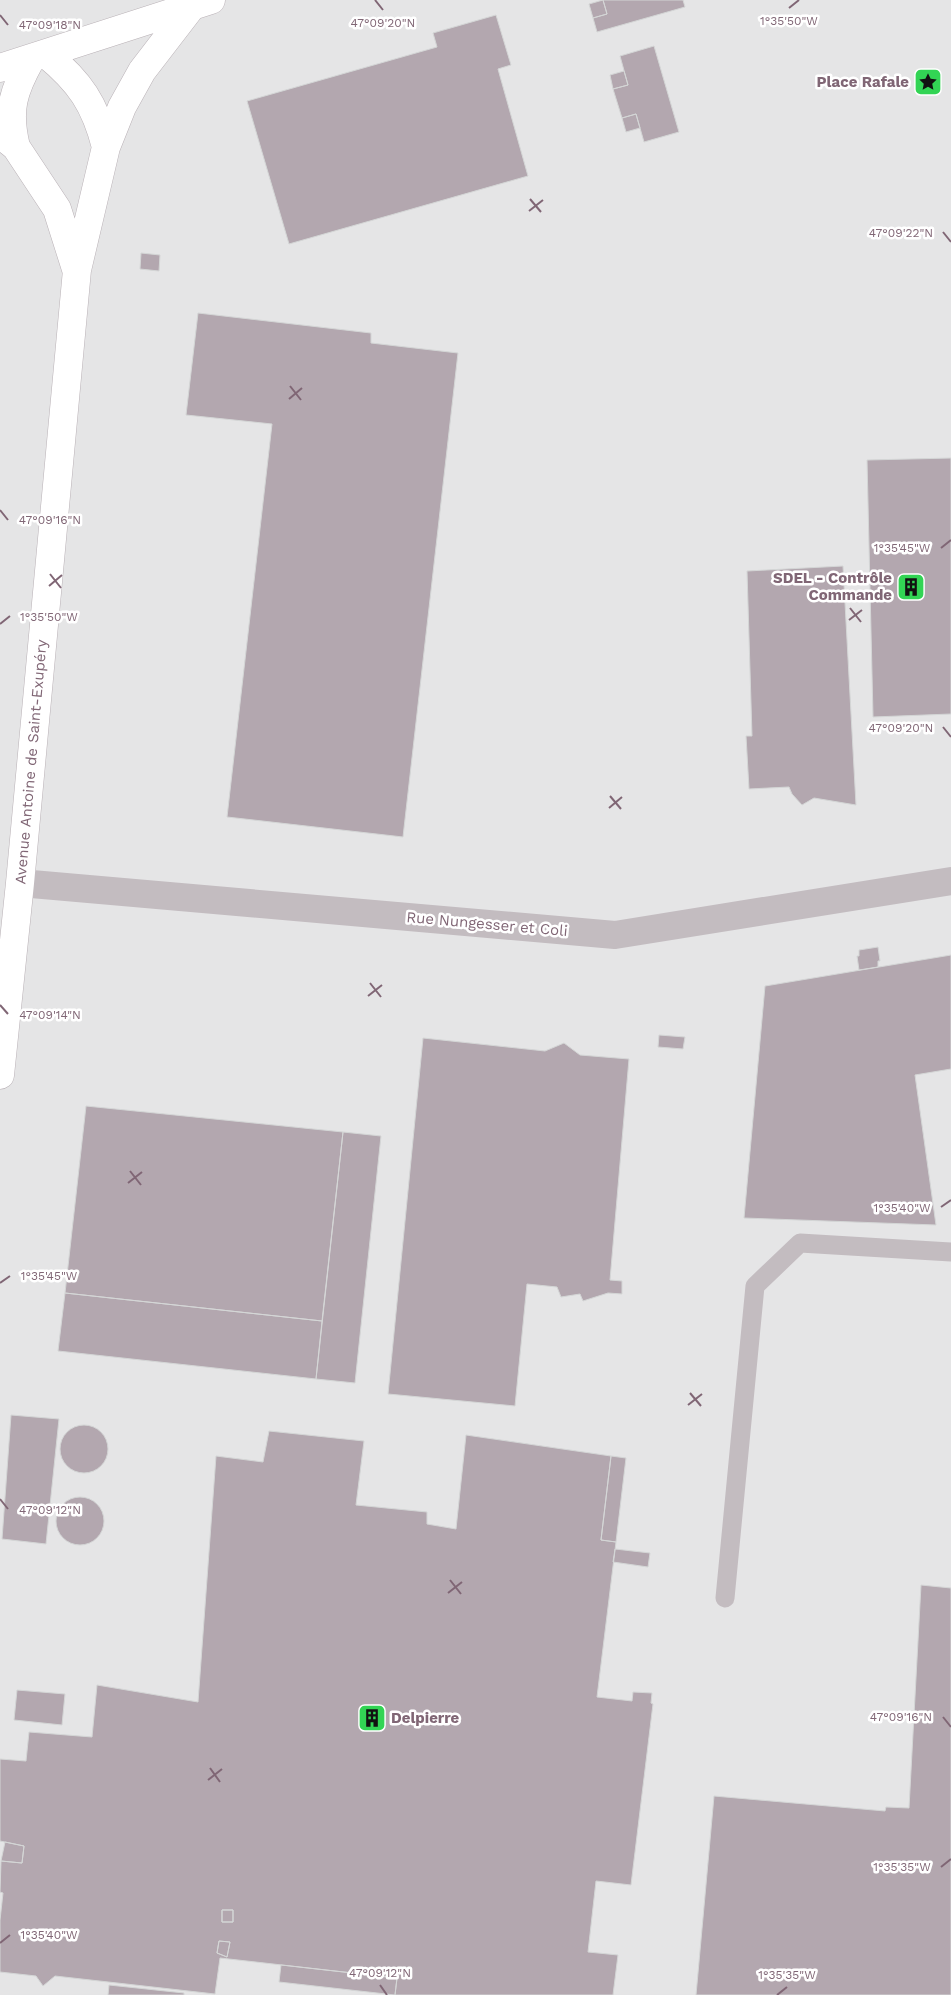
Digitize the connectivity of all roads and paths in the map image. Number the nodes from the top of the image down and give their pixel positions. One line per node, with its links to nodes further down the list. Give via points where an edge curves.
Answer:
1 (201, 3): 2 (street); 5 (street, Avenue Antoine de Saint-Exupéry, via 142,71)
2 (38, 56): 3 (street); 4 (street, Avenue Antoine de Saint-Exupéry, via 18,83); 5 (street, Avenue Antoine de Saint-Exupéry, via 63,68 85,93 101,124)
3 (0, 68)
4 (8, 141): 6 (street, Avenue Antoine de Saint-Exupéry, via 57,209)
5 (106, 146): 6 (street, Avenue Antoine de Saint-Exupéry)
6 (77, 270): 8 (street, Avenue Antoine de Saint-Exupéry)
7 (951, 881): 8 (street, Rue Nungesser et Coli, via 615,935)
8 (20, 883): 9 (street, Avenue Antoine de Saint-Exupéry)
9 (0, 1075)
10 (951, 1252): 11 (lane, via 800,1243 755,1286)
11 (725, 1598)

